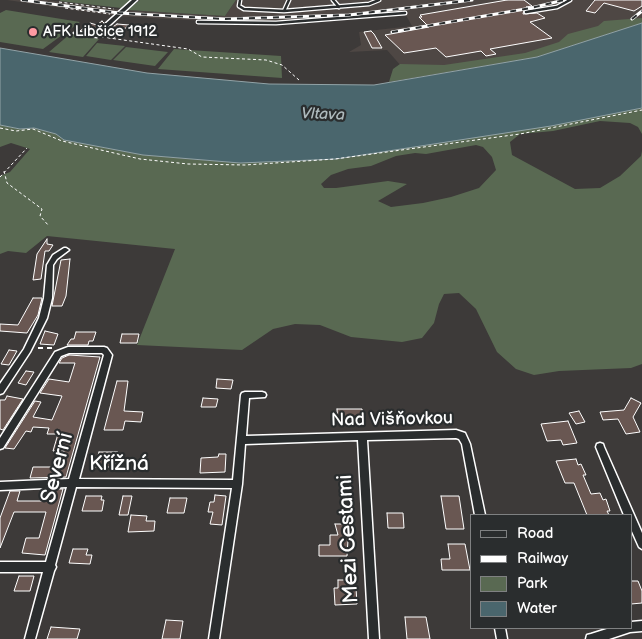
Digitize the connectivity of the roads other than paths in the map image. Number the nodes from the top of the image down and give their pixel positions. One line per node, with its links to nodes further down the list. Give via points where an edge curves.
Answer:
1 (135, 0): 13 (street, via 95,36)
2 (240, 0): 9 (lane, via 239,6 244,9)
3 (289, 0): 9 (lane)
4 (333, 0): 8 (lane)
5 (379, 0): 7 (lane)
6 (570, 0): 10 (lane, via 557,7)
7 (373, 1): 8 (lane)
8 (339, 7): 9 (lane)
9 (284, 11)
10 (526, 12)
11 (405, 13): 12 (lane, via 276,22)
12 (198, 22)
13 (76, 33)
14 (66, 250): 15 (street, via 50,265 45,311 27,350)
15 (0, 391)
16 (262, 395): 18 (street, via 245,395)
17 (362, 437): 18 (street, Nad Višňovkou); 24 (street, Nad Višňovkou, via 462,436); 33 (street, Mezi Cestami)
18 (242, 440): 22 (street)
19 (0, 445): 21 (street, Severní, via 55,358 65,351 104,350 108,355)
20 (600, 447): 25 (street)
21 (73, 483): 22 (street, Křížná); 23 (street, Křížná); 29 (street, Severní)
22 (237, 484): 32 (street)
23 (0, 486)
24 (480, 514)
25 (629, 514)
26 (632, 522): 27 (street)
27 (642, 544)
28 (0, 567): 29 (street)
29 (51, 567): 31 (street, Severní)
30 (626, 629): 34 (street)
31 (30, 639)
32 (214, 639)
33 (374, 639)
34 (591, 639)

